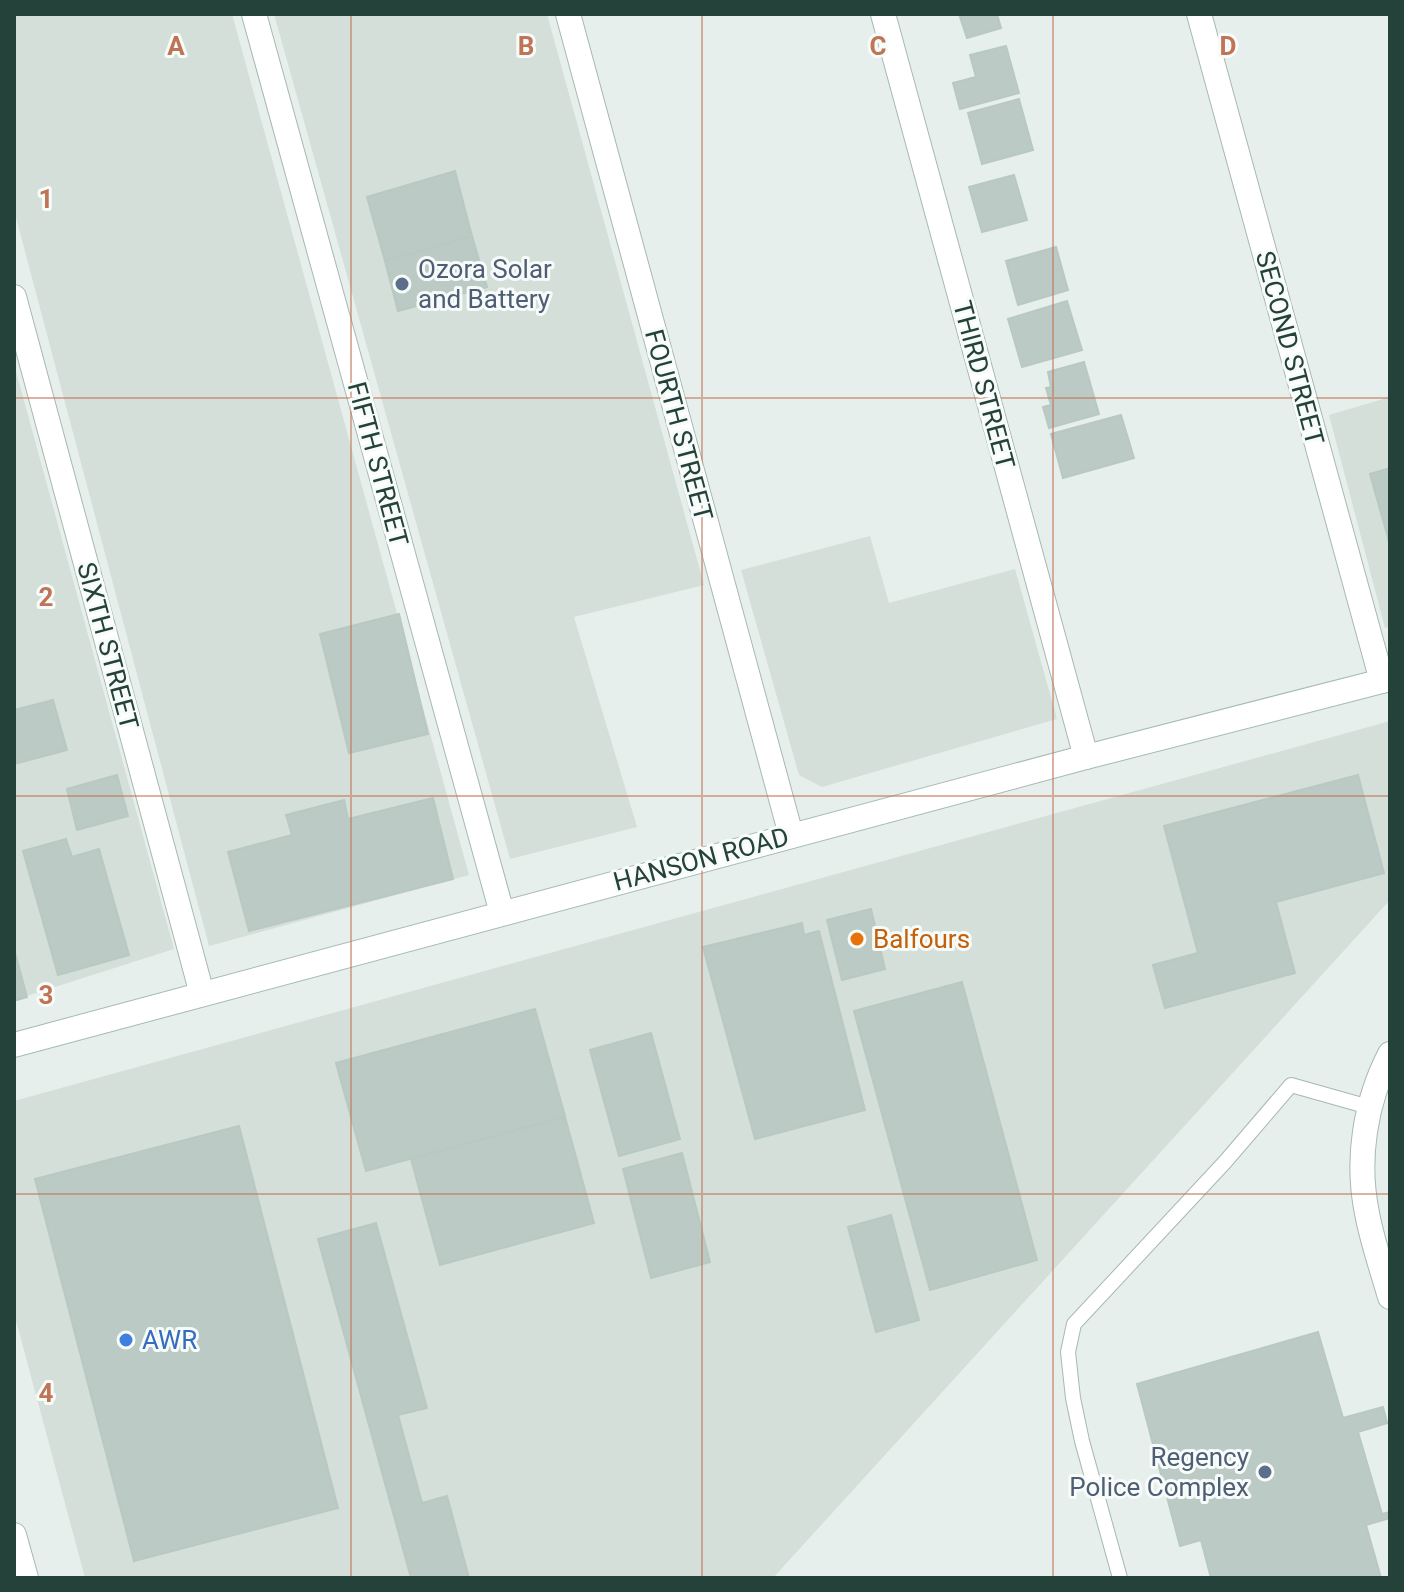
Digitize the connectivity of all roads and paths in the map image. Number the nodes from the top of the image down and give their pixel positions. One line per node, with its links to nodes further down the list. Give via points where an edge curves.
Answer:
1 (254, 14): 9 (street, FIFTH STREET)
2 (568, 14): 8 (street, FOURTH STREET)
3 (883, 14): 7 (street, THIRD STREET)
4 (1199, 14): 6 (street, SECOND STREET)
5 (14, 297): 10 (street, SIXTH STREET)
6 (1386, 680): 7 (street, HANSON ROAD)
7 (1086, 757): 8 (street, HANSON ROAD)
8 (791, 835): 9 (street, HANSON ROAD)
9 (502, 913): 10 (street, HANSON ROAD)
10 (202, 994): 11 (street, HANSON ROAD)
11 (14, 1045)
12 (1390, 1054): 13 (street)
13 (1369, 1107): 14 (street, via 1363,1182); 17 (lane, via 1291,1085 1074,1324 1068,1352 1073,1398)
14 (1390, 1297)
15 (14, 1535): 16 (street)
16 (26, 1578)
17 (1120, 1578)

